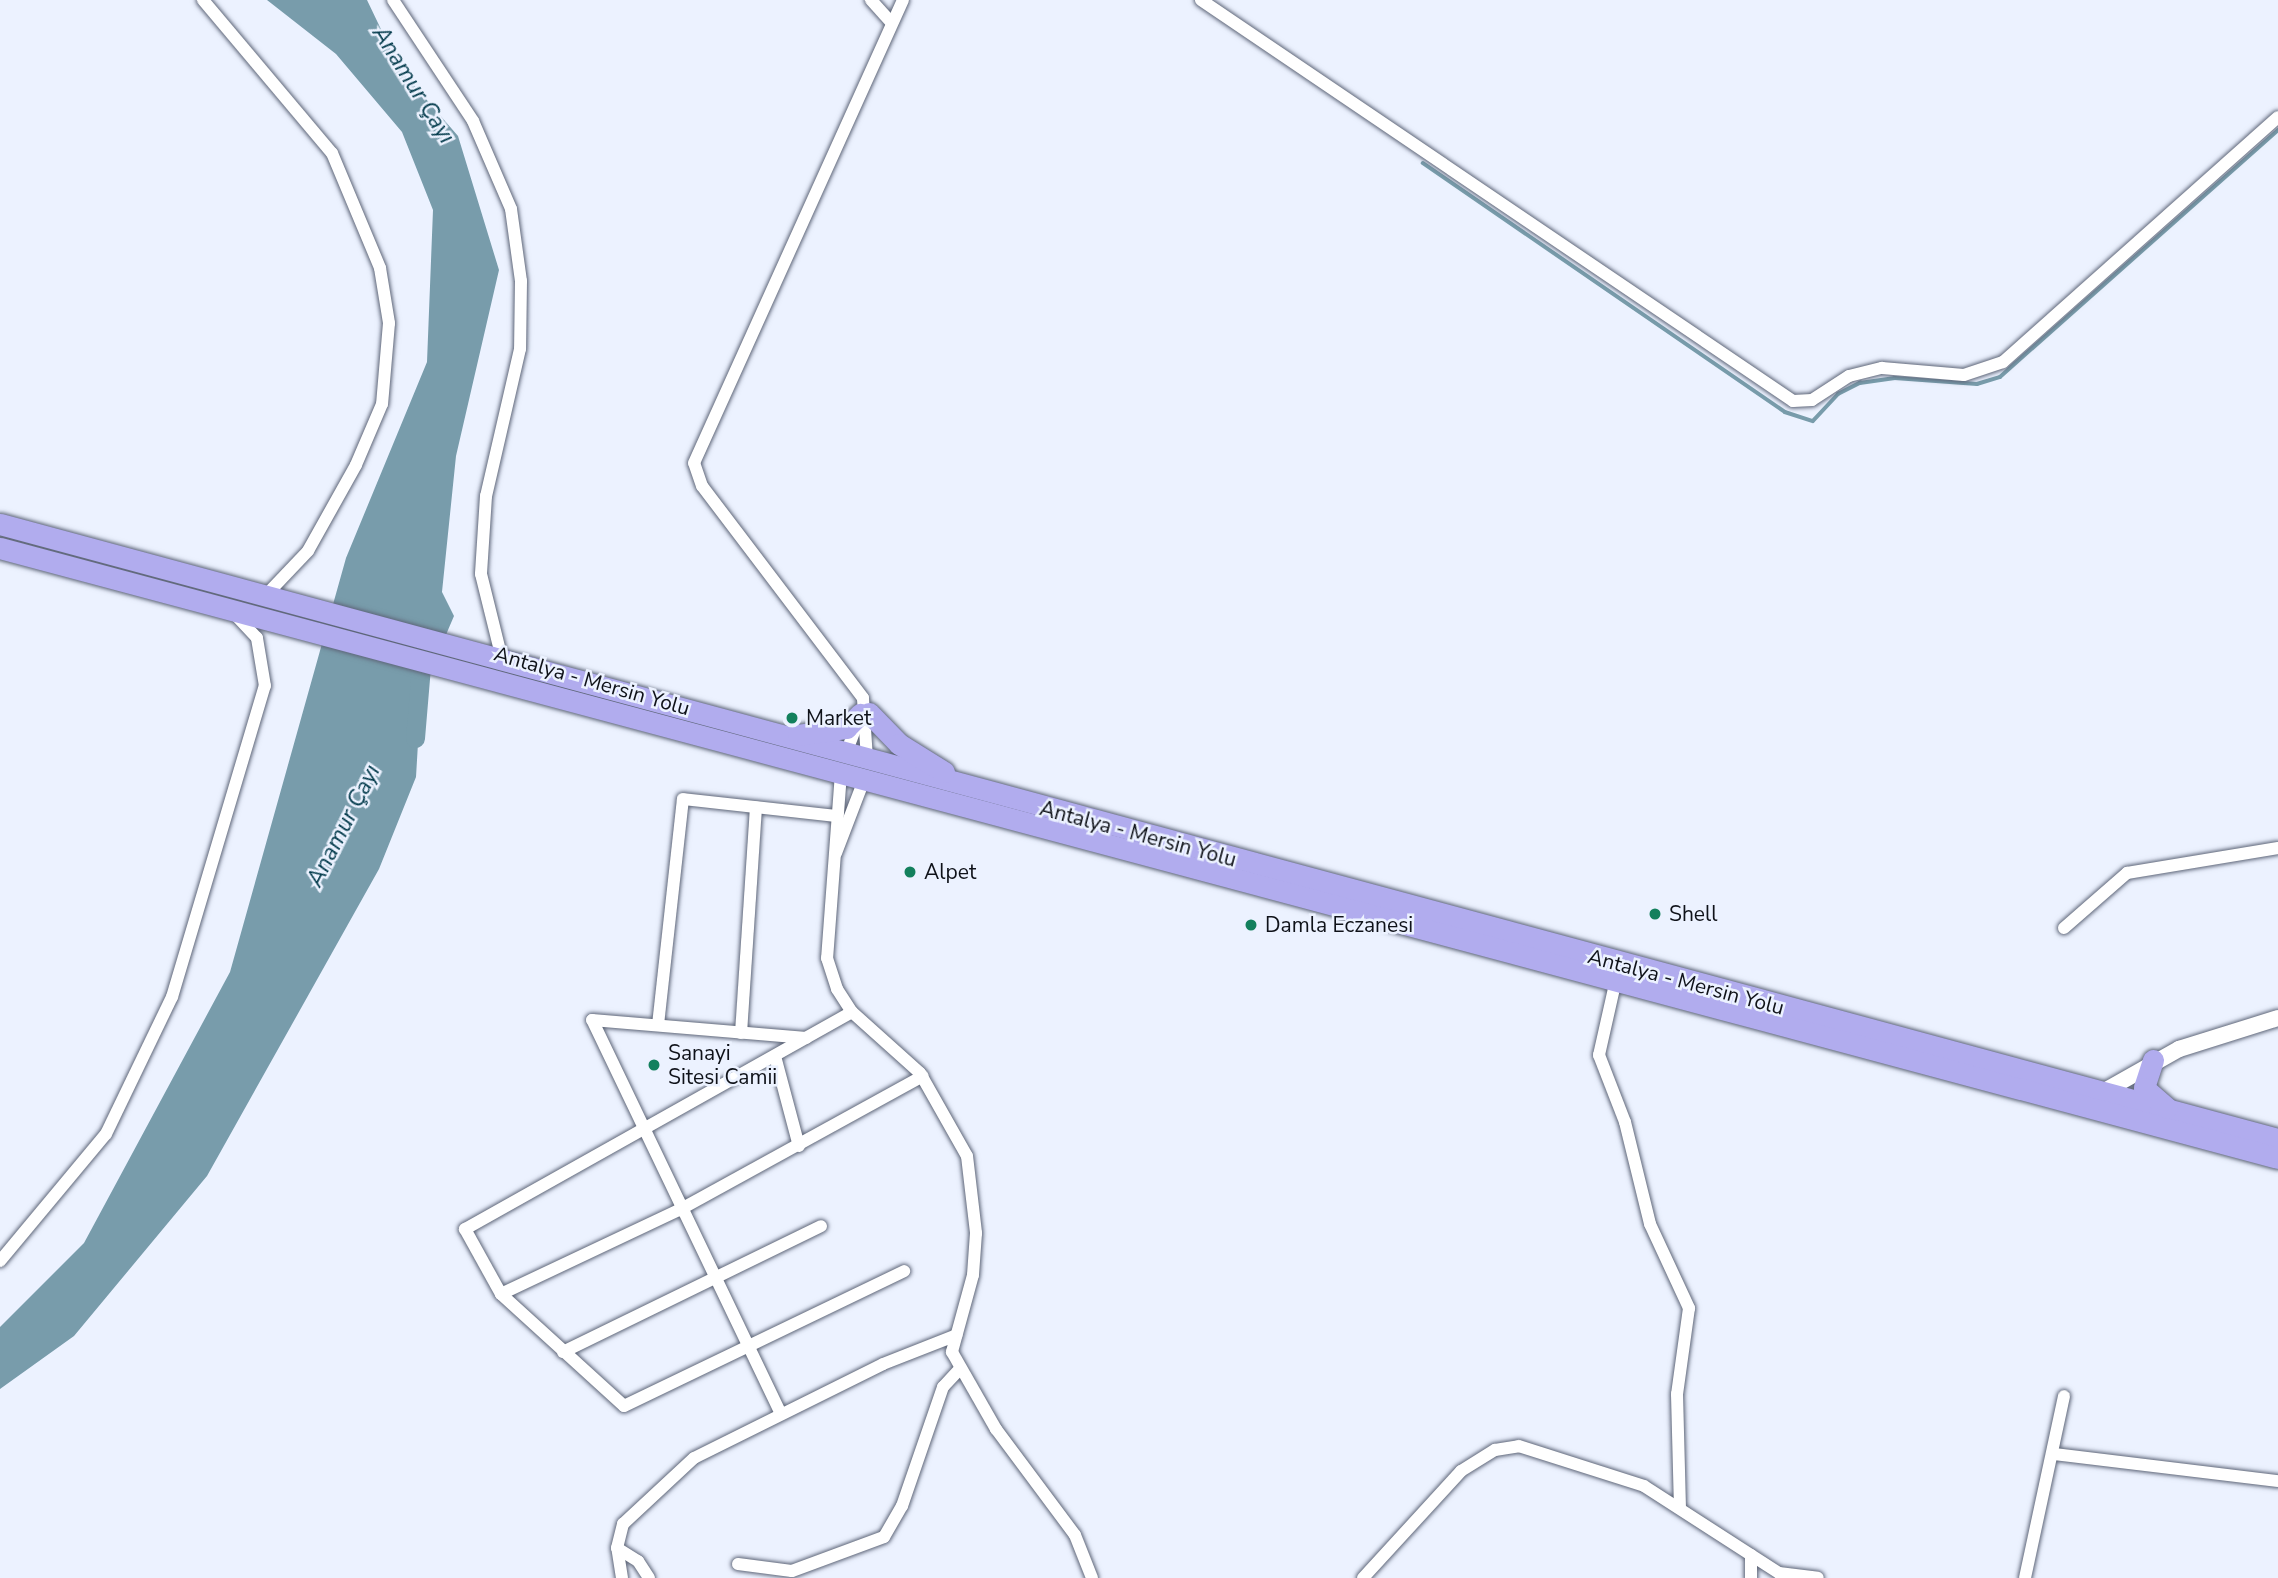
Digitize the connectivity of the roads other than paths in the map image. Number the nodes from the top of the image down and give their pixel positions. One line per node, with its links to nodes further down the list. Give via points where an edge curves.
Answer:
1 (203, 0): 10 (street, via 332,153 380,268 389,323 382,404 356,466 308,551)
2 (393, 0): 12 (street, via 473,121 511,209 521,281 520,349 486,496 481,574)
3 (871, 0): 6 (street)
4 (903, 0): 6 (street)
5 (1201, 0): 7 (street, via 1793,401 1812,400 1849,376 1882,369 1964,375 2003,362)
6 (891, 22): 13 (street, via 694,463 702,486)
7 (2278, 117)
8 (0, 524): 10 (highway, Antalya - Mersin Yolu)
9 (0, 548): 11 (highway, Antalya - Mersin Yolu)
10 (273, 596): 12 (highway, Antalya - Mersin Yolu)
11 (229, 607): 15 (highway, Antalya - Mersin Yolu); 40 (street, via 257,638 265,686 172,997 106,1134)
12 (494, 653): 14 (highway, Antalya - Mersin Yolu)
13 (864, 708): 14 (highway, via 835,732); 15 (street); 16 (street); 17 (highway, via 911,754)
14 (785, 736): 15 (highway, Antalya - Mersin Yolu)
15 (843, 763): 16 (highway, Antalya - Mersin Yolu); 19 (street)
16 (866, 770): 17 (highway, Antalya - Mersin Yolu); 21 (street); 23 (highway, Antalya - Mersin Yolu)
17 (976, 790): 32 (highway, Antalya - Mersin Yolu)
18 (756, 807): 19 (street); 26 (street, via 683,799); 27 (street)
19 (837, 816): 21 (street)
20 (2278, 848): 22 (street, via 2127,873)
21 (833, 864): 24 (street, via 827,958)
22 (2064, 928)
23 (1615, 984): 32 (highway, Antalya - Mersin Yolu); 52 (street, via 1599,1055 1625,1122 1650,1224 1689,1308 1677,1394)
24 (852, 1012): 28 (street); 31 (street)
25 (2278, 1018): 30 (street)
26 (658, 1025): 27 (street); 34 (street, via 592,1020)
27 (741, 1033): 28 (street)
28 (806, 1038): 29 (street)
29 (775, 1056): 34 (street); 36 (street)
30 (2152, 1060): 32 (street); 33 (highway, via 2144,1088)
31 (923, 1076): 36 (street); 44 (street, via 967,1156 975,1202 973,1275)
32 (2098, 1102): 33 (highway, Antalya - Mersin Yolu); 37 (highway, Antalya - Mersin Yolu)
33 (2171, 1112): 35 (highway, Antalya - Mersin Yolu)
34 (642, 1128): 38 (street); 43 (street, via 465,1229)
35 (2278, 1139)
36 (799, 1146): 38 (street)
37 (2278, 1158)
38 (679, 1210): 42 (street); 43 (street)
39 (821, 1226): 42 (street)
40 (0, 1261)
41 (904, 1271): 45 (street)
42 (713, 1278): 45 (street); 46 (street)
43 (501, 1294): 46 (street)
44 (957, 1335): 47 (street, via 951,1352); 49 (street)
45 (747, 1347): 46 (street, via 624,1406); 49 (street)
46 (563, 1352)
47 (958, 1371): 55 (street, via 943,1387 902,1506 884,1538 792,1571); 58 (street, via 1075,1535)
48 (2064, 1396): 50 (street)
49 (782, 1414): 53 (street, via 694,1458 636,1506)
50 (2054, 1454): 51 (street); 62 (street)
51 (2278, 1480)
52 (1680, 1506): 54 (street); 59 (street, via 1644,1486 1548,1453 1519,1446 1495,1450 1461,1471)
53 (617, 1548): 56 (street); 57 (street, via 638,1561)
54 (1751, 1555): 60 (street); 61 (street, via 1779,1573)
55 (738, 1564)
56 (622, 1578)
57 (649, 1578)
58 (1092, 1578)
59 (1363, 1578)
60 (1751, 1578)
61 (1818, 1578)
62 (2025, 1578)

